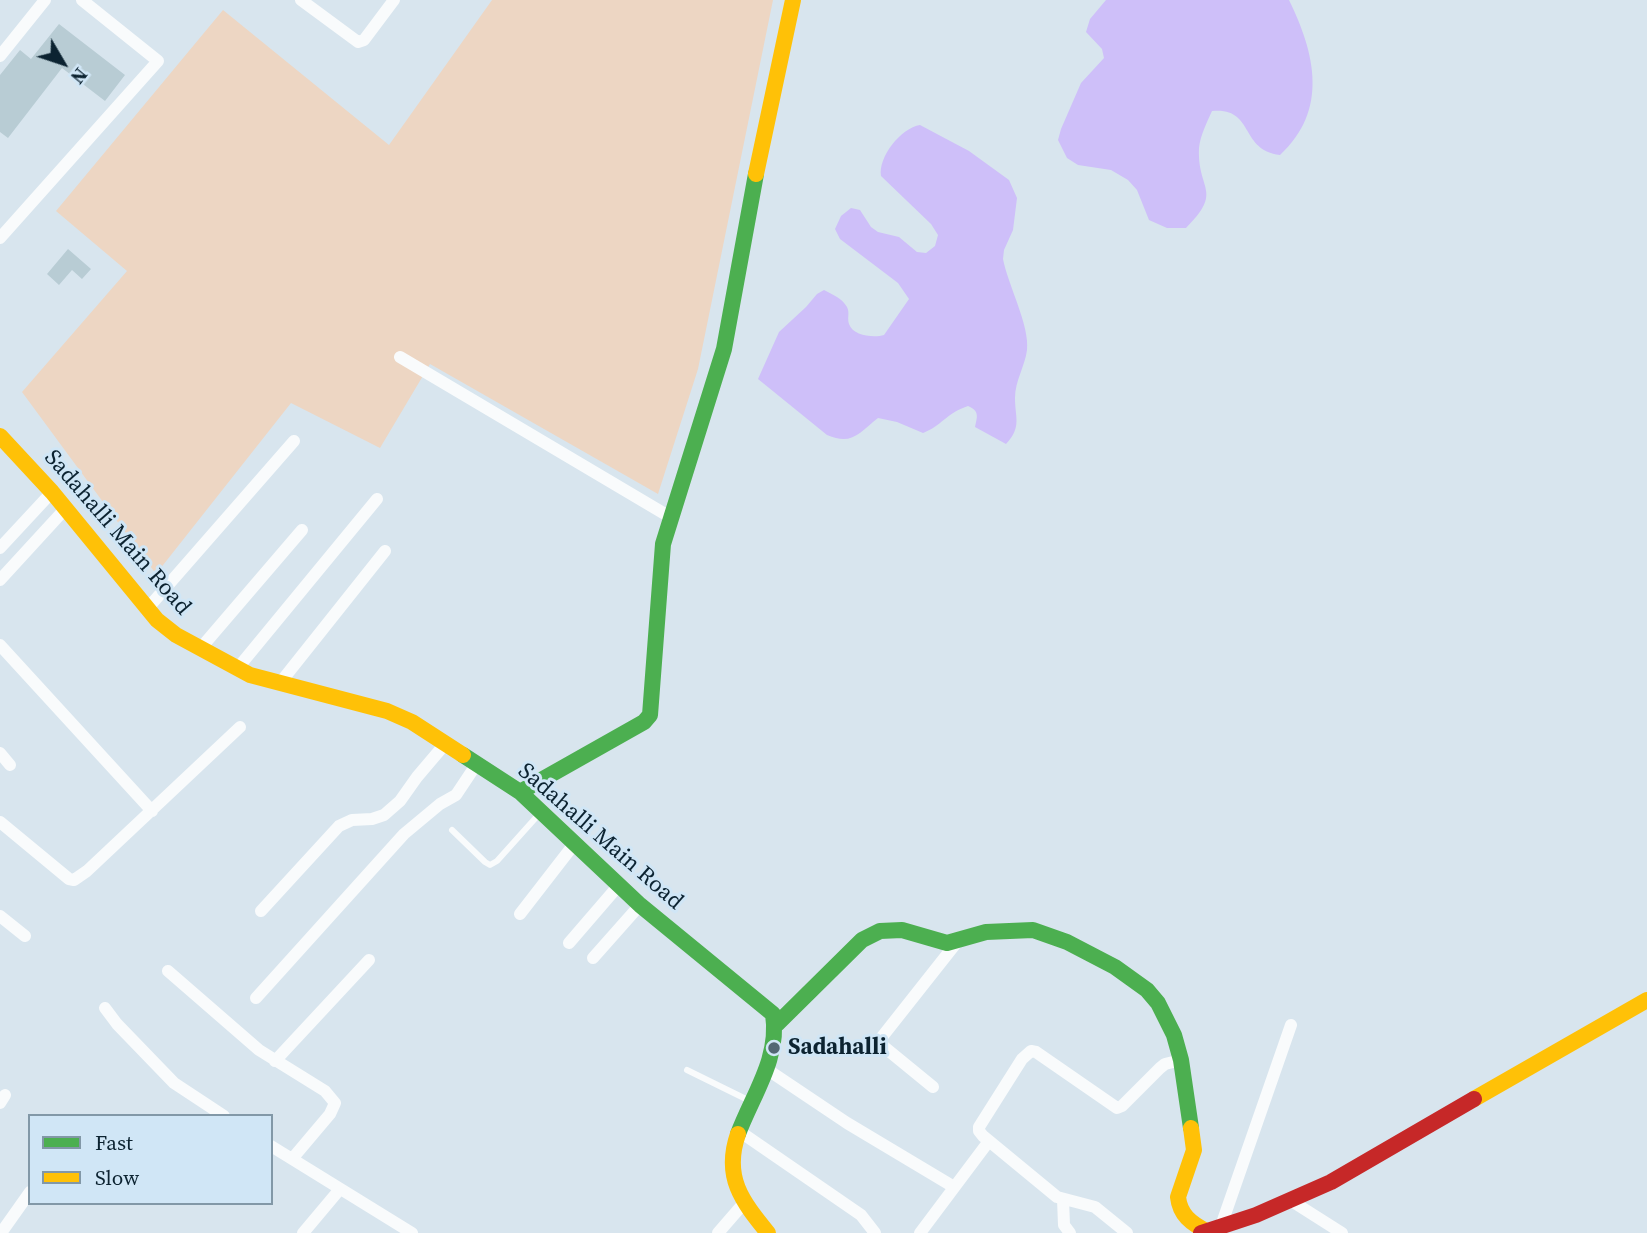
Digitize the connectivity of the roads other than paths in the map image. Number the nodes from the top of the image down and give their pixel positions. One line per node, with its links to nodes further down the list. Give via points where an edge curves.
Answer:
1 (46, 0): 6 (street)
2 (82, 0): 7 (street, via 158,61)
3 (300, 0): 4 (street, via 358,42)
4 (394, 0)
5 (793, 0): 14 (street, via 724,349)
6 (0, 56)
7 (0, 238)
8 (400, 356): 14 (street)
9 (0, 436): 11 (street, Sadahalli Main Road)
10 (294, 441): 19 (street)
11 (52, 492): 13 (street, Sadahalli Main Road); 16 (street)
12 (377, 499): 22 (street)
13 (66, 508): 18 (street); 19 (street, Sadahalli Main Road)
14 (670, 517): 29 (street, via 663,544 650,715)
15 (302, 530): 21 (street)
16 (0, 548)
17 (385, 551): 23 (street)
18 (0, 580)
19 (148, 608): 21 (street, Sadahalli Main Road, via 176,635)
20 (0, 645): 30 (street)
21 (200, 649): 22 (street, Sadahalli Main Road)
22 (237, 668): 23 (street, Sadahalli Main Road)
23 (280, 683): 25 (street, Sadahalli Main Road, via 400,715)
24 (240, 727): 30 (street)
25 (445, 744): 28 (street, Sadahalli Main Road); 37 (street, via 400,801 384,815 339,826)
26 (0, 753): 27 (street)
27 (10, 765)
28 (476, 765): 29 (street, Sadahalli Main Road); 46 (street, via 456,795 404,834)
29 (520, 792): 31 (street, Sadahalli Main Road)
30 (152, 811): 32 (street, via 74,880)
31 (541, 812): 33 (lane, via 490,865); 34 (street, Sadahalli Main Road)
32 (0, 822)
33 (452, 830)
34 (575, 843): 35 (street, Sadahalli Main Road); 38 (street)
35 (619, 885): 36 (street, Sadahalli Main Road); 42 (street)
36 (640, 905): 43 (street); 49 (street, Sadahalli Main Road, via 765,1005)
37 (261, 911)
38 (520, 914)
39 (0, 916): 40 (street)
40 (25, 936)
41 (957, 942): 49 (street, via 940,943 902,930 880,931 862,940); 51 (street, via 986,932 1034,930 1115,967 1147,990 1163,1012); 55 (street, via 878,1042)
42 (569, 943)
43 (593, 958)
44 (369, 960): 52 (street)
45 (168, 971): 52 (street)
46 (256, 998)
47 (1647, 1000): 66 (street, via 1331,1182)
48 (105, 1008): 57 (street, via 174,1083)
49 (777, 1024): 53 (street)
50 (1291, 1025): 68 (street)
51 (1181, 1060): 59 (street, via 1166,1063 1117,1108 1031,1051 979,1127); 68 (street, via 1194,1150 1178,1205 1193,1225)
52 (275, 1061): 61 (street, via 325,1091 335,1103)
53 (765, 1068): 56 (street); 62 (street)
54 (687, 1070): 56 (lane)
55 (933, 1087)
56 (751, 1102): 58 (street)
57 (221, 1114)
58 (739, 1132): 67 (street, via 732,1168); 74 (street, via 861,1215)
59 (989, 1141): 62 (street); 65 (street)
60 (273, 1147): 61 (street)
61 (292, 1159): 63 (street)
62 (954, 1187): 75 (street)
63 (340, 1189): 70 (street); 71 (street)
64 (28, 1195): 69 (street)
65 (1063, 1199): 76 (street, via 1064,1224); 77 (street, via 1095,1207)
66 (1290, 1200): 68 (street); 78 (street)
67 (744, 1202): 72 (street); 73 (street)
68 (1210, 1230)
69 (1, 1233)
70 (303, 1233)
71 (412, 1233)
72 (718, 1233)
73 (768, 1233)
74 (874, 1233)
75 (920, 1233)
76 (1070, 1233)
77 (1127, 1233)
78 (1342, 1233)

